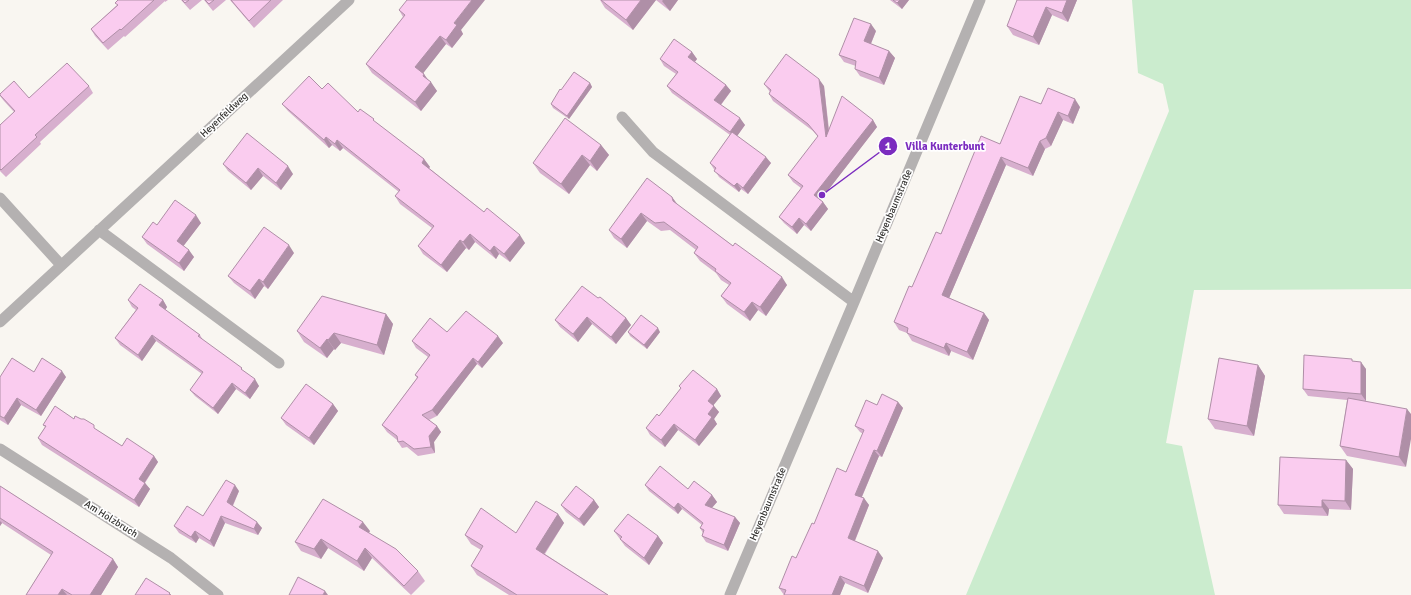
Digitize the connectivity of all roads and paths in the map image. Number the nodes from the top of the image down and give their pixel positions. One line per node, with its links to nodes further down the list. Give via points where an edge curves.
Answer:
1 (349, 0): 5 (street, Heyenfeldweg)
2 (980, 0): 7 (street, Heyenbaumstraße)
3 (622, 117): 7 (street, via 653,152)
4 (0, 198): 6 (street)
5 (99, 230): 6 (street, Heyenfeldweg); 9 (street)
6 (61, 266): 8 (street, Heyenfeldweg)
7 (854, 302): 12 (street, Heyenbaumstraße)
8 (0, 322)
9 (279, 363)
10 (0, 449): 11 (street, Am Holzbruch, via 171,558)
11 (218, 595)
12 (730, 595)

